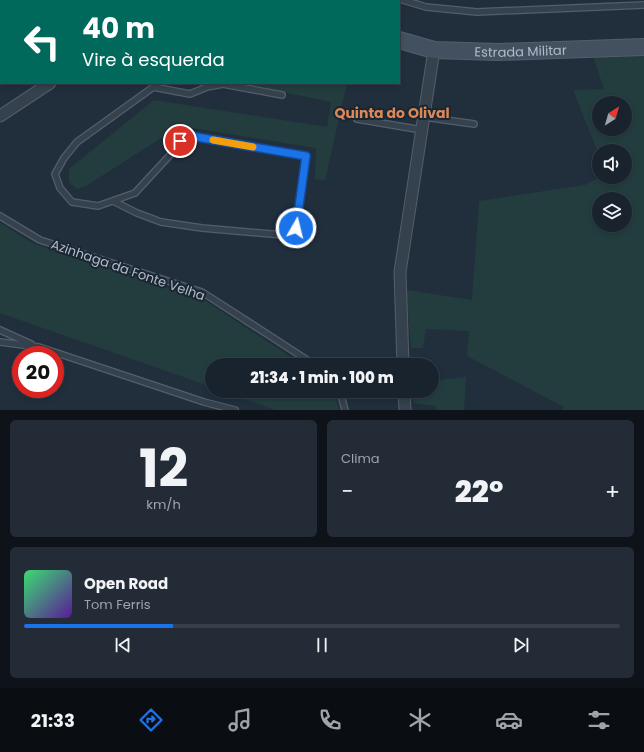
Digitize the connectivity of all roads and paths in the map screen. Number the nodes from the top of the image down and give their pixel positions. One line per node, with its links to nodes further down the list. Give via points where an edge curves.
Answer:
1 (403, 0): 2 (lane, via 426,7 477,12)
2 (644, 5)
3 (400, 40): 5 (street, Estrada Militar)
4 (644, 47): 5 (street, Estrada Militar, via 498,52)
5 (434, 50): 11 (street)
6 (48, 84): 10 (street)
7 (158, 84): 8 (lane)
8 (153, 87): 9 (lane, via 190,94 223,84); 15 (lane, via 77,142 55,174 60,188 72,202 98,206)
9 (282, 95)
10 (0, 116)
11 (424, 117): 13 (lane); 14 (street)
12 (357, 119): 14 (lane)
13 (474, 124)
14 (422, 130): 23 (street, via 400,272)
15 (113, 201): 15 (lane, via 135,193 180,141 191,136 306,156 296,228 283,235 161,222)
16 (0, 216): 22 (lane, Azinhaga da Fonte Velha, via 40,240 202,292)
17 (0, 330): 20 (lane)
18 (0, 342): 19 (lane)
19 (31, 346)
20 (37, 346)
21 (64, 355): 26 (lane)
22 (304, 358)
23 (403, 358)
24 (342, 398): 27 (lane)
25 (404, 398): 28 (street)
26 (235, 410)
27 (345, 410)
28 (405, 410)

